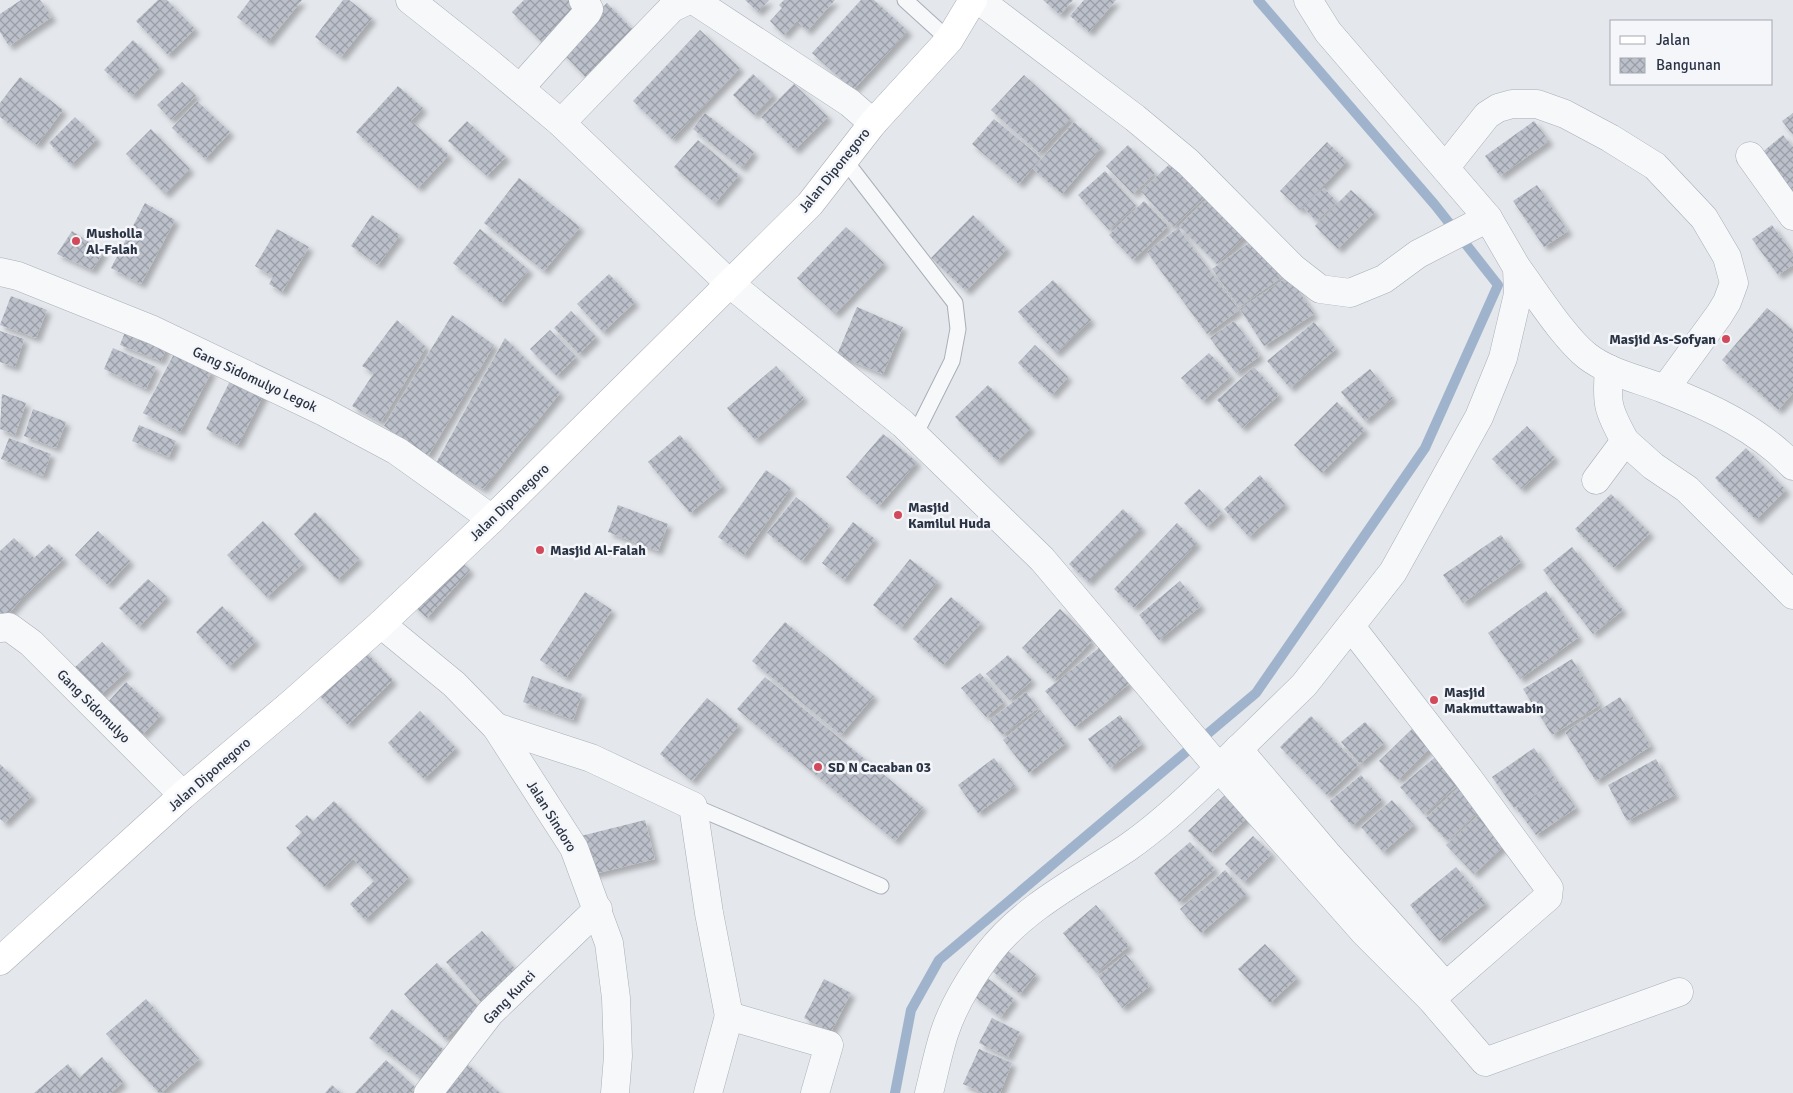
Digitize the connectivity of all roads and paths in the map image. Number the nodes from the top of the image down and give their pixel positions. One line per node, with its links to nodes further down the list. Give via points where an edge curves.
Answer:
1 (410, 0): 8 (street)
2 (583, 0): 8 (street, via 589,9 587,13)
3 (905, 0): 7 (lane)
4 (973, 0): 7 (main road, Jalan Diponegoro)
5 (979, 0): 15 (street, via 1188,162 1293,268 1320,290 1350,293 1384,278 1418,254)
6 (1308, 0): 13 (street, via 1328,32)
7 (949, 40): 9 (main road, Jalan Diponegoro)
8 (520, 88): 10 (street)
9 (872, 123): 10 (street, via 850,102 689,0 672,8); 12 (main road, Jalan Diponegoro)
10 (561, 124): 18 (street)
11 (1750, 156): 14 (street)
12 (844, 159): 18 (main road, Jalan Diponegoro, via 810,204); 21 (lane, via 955,303 958,329 952,361)
13 (1445, 168): 15 (street); 20 (street, via 1487,115 1512,104 1537,104 1565,114 1654,166 1704,218 1726,257 1734,283 1719,315)
14 (1793, 216)
15 (1479, 222): 16 (street)
16 (1516, 268): 19 (street, via 1572,342); 29 (street, via 1518,294 1512,322 1503,358 1479,417 1394,572)
17 (0, 272): 25 (street, Gang Sidomulyo Legok, via 18,276 153,330 324,412 397,451)
18 (729, 283): 21 (street, via 903,424); 25 (main road, Jalan Diponegoro)
19 (1609, 369): 20 (street); 22 (street, via 1607,400 1612,418)
20 (1665, 389): 23 (street, via 1732,419 1760,436)
21 (914, 437): 32 (street, via 1042,559)
22 (1625, 441): 24 (street); 26 (street, via 1687,489)
23 (1793, 466)
24 (1596, 480)
25 (492, 519): 27 (main road, Jalan Diponegoro)
26 (1793, 596)
27 (381, 624): 30 (street, Jalan Sindoro, via 454,684); 33 (main road, Jalan Diponegoro)
28 (0, 628): 33 (street, Gang Sidomulyo, via 9,626 31,643)
29 (1352, 628): 31 (street, via 1304,685); 38 (street, via 1470,779 1549,888 1548,897 1542,903)
30 (496, 727): 34 (street, via 591,758); 36 (street, Jalan Sindoro, via 574,848)
31 (1238, 749): 32 (street); 38 (street)
32 (1214, 762): 38 (street, via 1364,932); 45 (street, via 1164,820 1048,899 1016,925 989,954 964,992 944,1032)
33 (183, 795): 37 (main road, Jalan Diponegoro)
34 (693, 806): 35 (lane); 40 (street)
35 (881, 886)
36 (598, 909): 41 (street, Gang Kunci, via 490,1013); 42 (street, Jalan Sindoro, via 609,943 616,998 618,1056)
37 (0, 962)
38 (1438, 992): 39 (street, via 1485,1062)
39 (1679, 992)
40 (729, 1016): 43 (street); 44 (street, via 829,1045)
41 (428, 1093)
42 (615, 1093)
43 (708, 1093)
44 (815, 1093)
45 (929, 1093)

